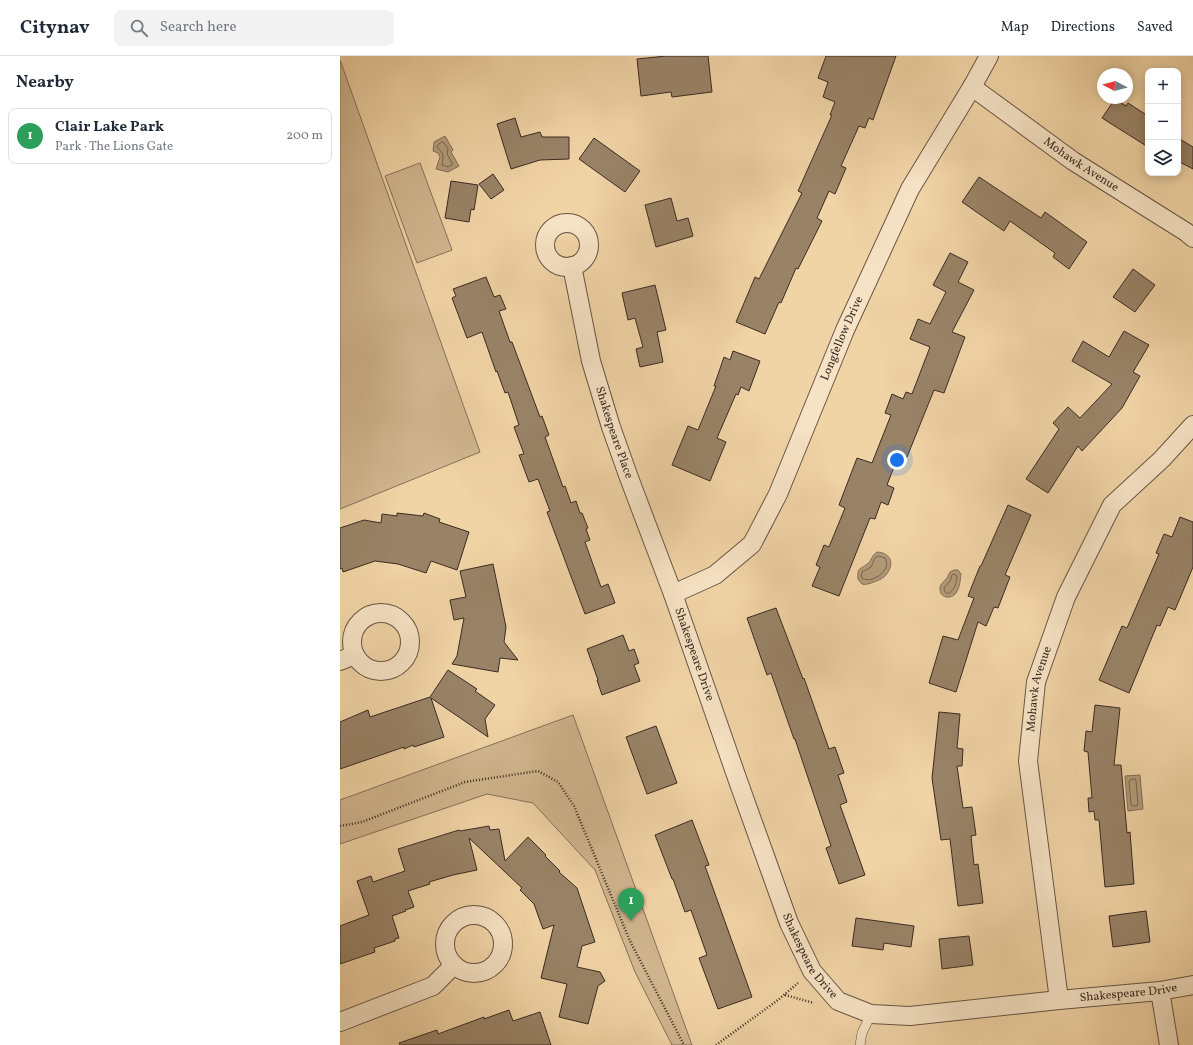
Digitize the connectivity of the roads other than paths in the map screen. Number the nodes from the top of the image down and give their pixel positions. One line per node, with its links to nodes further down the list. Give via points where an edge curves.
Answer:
1 (989, 56): 2 (street, Longfellow Drive)
2 (972, 88): 3 (street, Mohawk Avenue, via 1073,161); 6 (street, Longfellow Drive, via 910,189 845,330 778,494 752,544 715,575)
3 (1193, 238)
4 (572, 266): 6 (street, Shakespeare Place, via 595,376 628,475)
5 (1193, 425): 10 (street, Mohawk Avenue, via 1162,459 1112,505 1066,597 1036,682 1028,761)
6 (673, 594): 11 (street, Shakespeare Drive, via 789,922 812,971 838,1001)
7 (454, 965): 12 (street, via 433,986)
8 (1193, 985): 9 (street, Shakespeare Drive)
9 (1160, 991): 10 (street, Shakespeare Drive); 14 (street)
10 (1059, 1000): 11 (street, Shakespeare Drive, via 910,1016)
11 (871, 1014): 13 (lane, via 862,1033)
12 (340, 1022)
13 (860, 1045)
14 (1169, 1045)

